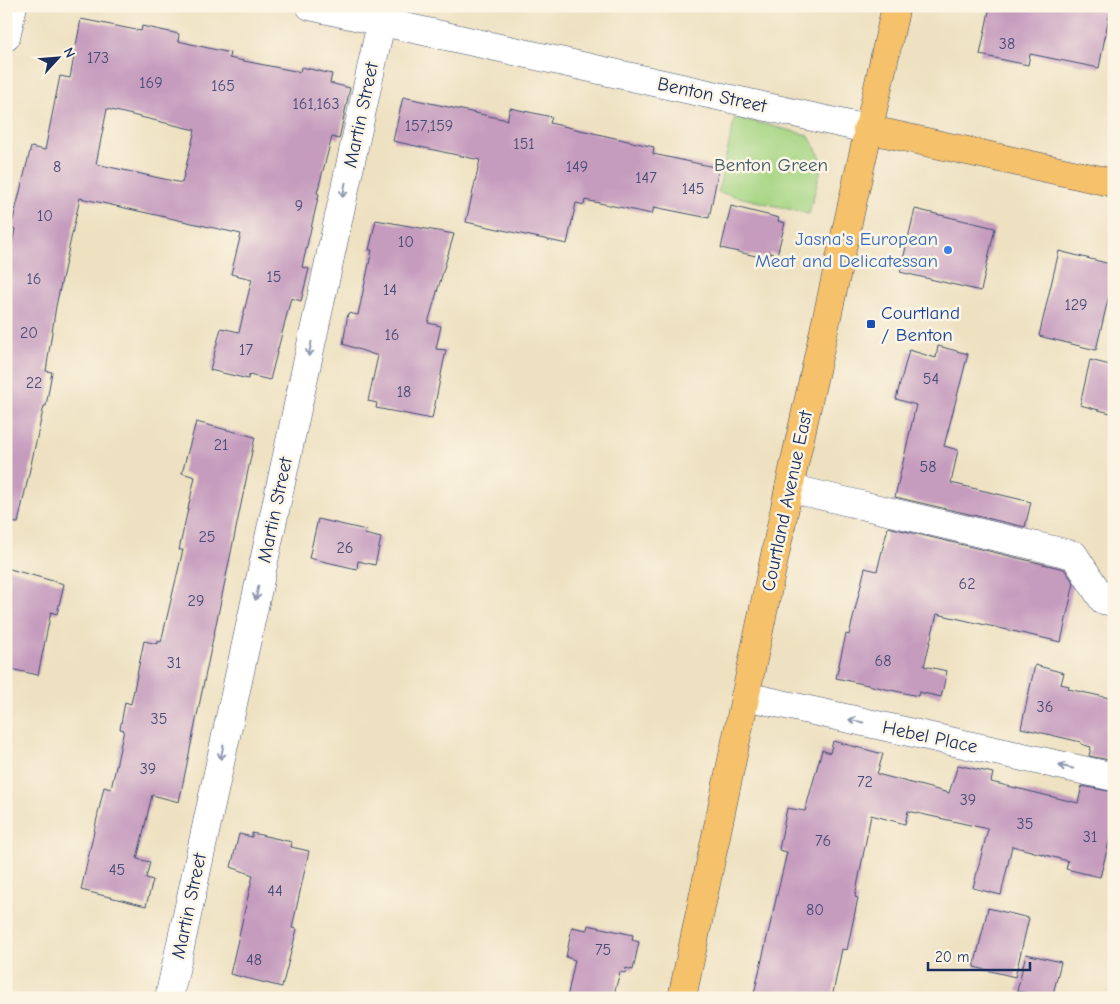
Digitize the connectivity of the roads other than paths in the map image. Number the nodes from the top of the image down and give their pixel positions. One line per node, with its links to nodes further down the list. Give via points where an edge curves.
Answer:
1 (13, 6): 5 (street)
2 (310, 6): 4 (street, Benton Street)
3 (896, 6): 6 (main road, Courtland Avenue East)
4 (381, 23): 6 (street, Benton Street); 12 (street, Martin Street, one-way to 12)
5 (6, 37)
6 (867, 129): 7 (main road, Benton Street); 8 (main road, Courtland Avenue East)
7 (1114, 183)
8 (789, 488): 9 (street, via 1074,555 1103,600); 10 (main road, Courtland Avenue East)
9 (1114, 602)
10 (745, 696): 11 (street, Hebel Place, one-way to 10); 13 (main road, Courtland Avenue East)
11 (1114, 777)
12 (169, 998)
13 (682, 998)

